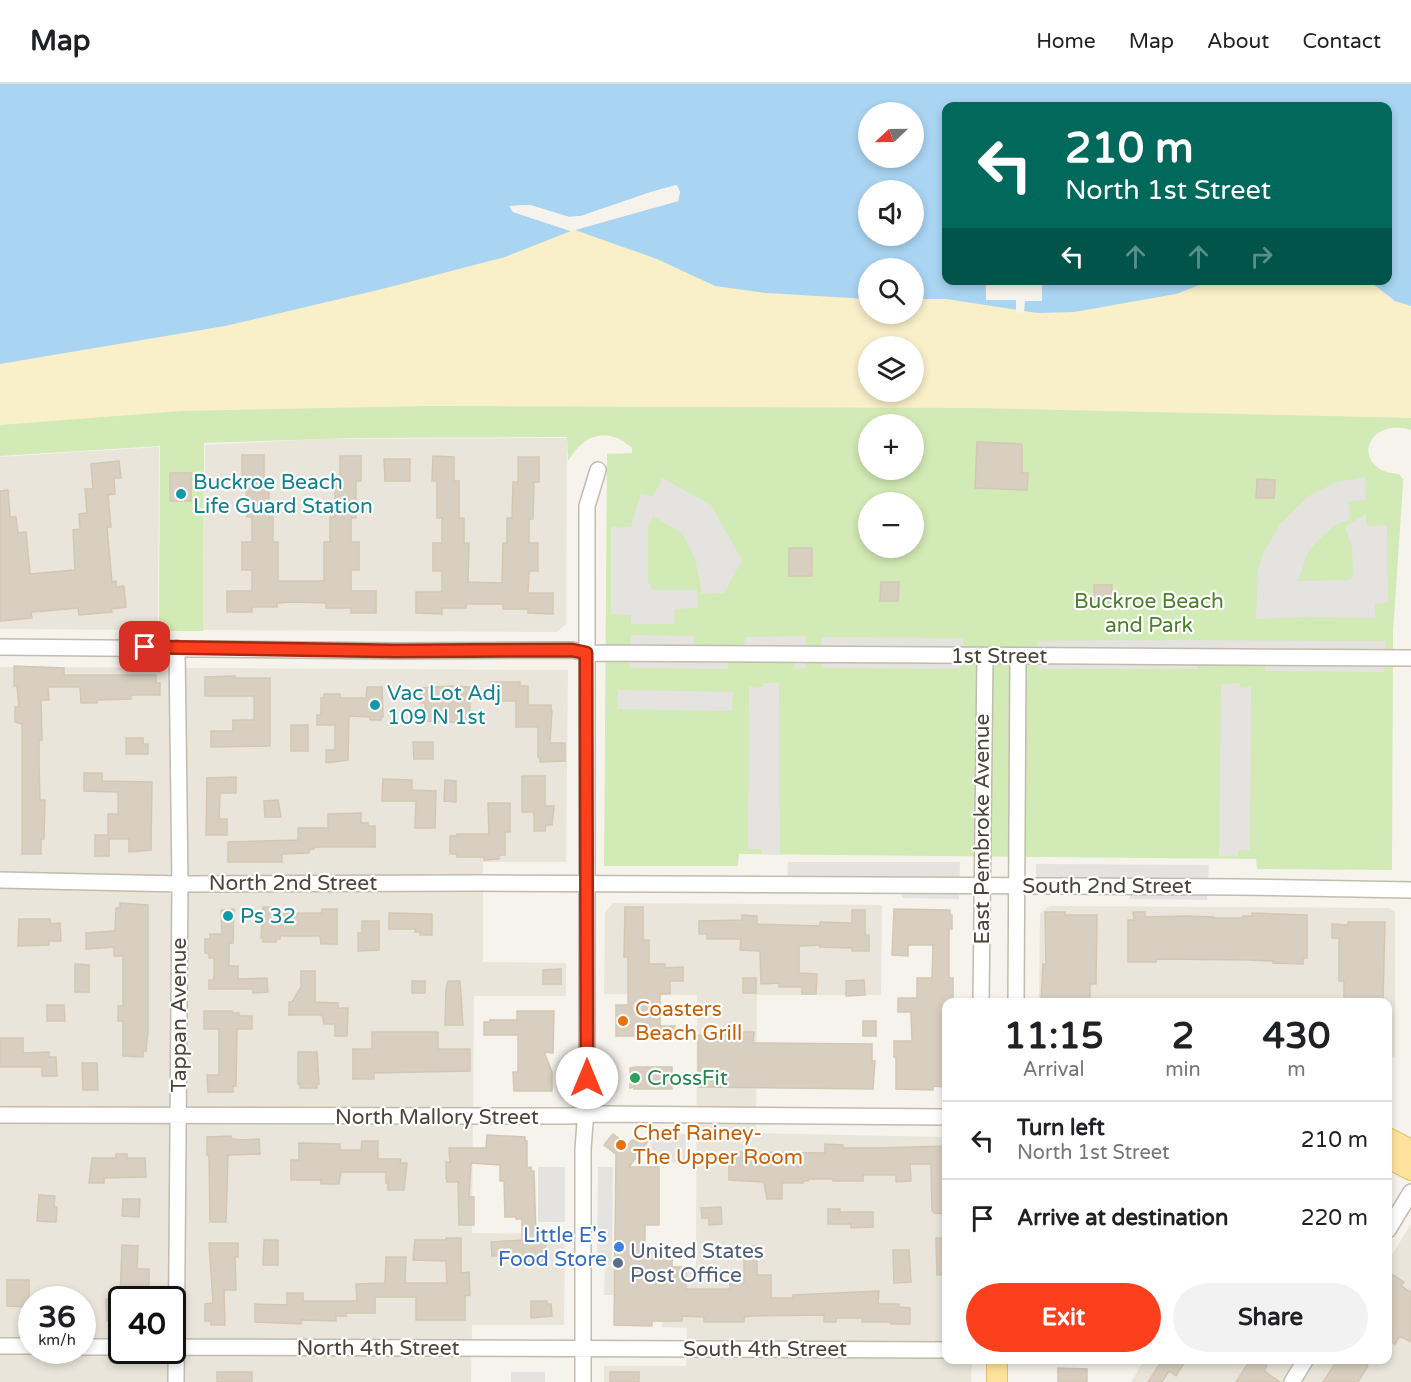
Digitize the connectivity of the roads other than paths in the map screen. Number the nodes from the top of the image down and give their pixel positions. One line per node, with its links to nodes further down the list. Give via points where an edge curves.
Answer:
1 (598, 470): 4 (street, via 587,506)
2 (0, 646): 3 (street, 1st Street)
3 (177, 648): 4 (street, 1st Street); 9 (street, Tappan Avenue)
4 (586, 653): 5 (street, 1st Street); 10 (street)
5 (985, 656): 6 (street, 1st Street); 11 (street, East Pembroke Avenue)
6 (1018, 656): 7 (street, 1st Street); 12 (street, East Pembroke Avenue)
7 (1411, 658)
8 (0, 880): 9 (street, North 2nd Street)
9 (180, 884): 10 (street, North 2nd Street); 18 (street, Tappan Avenue)
10 (586, 884): 11 (street, South 2nd Street); 17 (street)
11 (982, 886): 12 (street, South 2nd Street); 14 (street, East Pembroke Avenue)
12 (1017, 886): 13 (street, South 2nd Street); 15 (street, East Pembroke Avenue)
13 (1411, 890)
14 (981, 998)
15 (1016, 998)
16 (0, 1115): 18 (street, North Mallory Street)
17 (585, 1115): 18 (street, North Mallory Street); 19 (street, North Mallory Street); 30 (street)
18 (178, 1117): 26 (street, Tappan Avenue)
19 (942, 1117)
20 (1392, 1140): 21 (main road)
21 (1411, 1150)
22 (1392, 1160): 23 (main road)
23 (1411, 1170)
24 (1411, 1192): 25 (street)
25 (1392, 1223)
26 (176, 1286)
27 (0, 1346): 28 (street)
28 (18, 1346)
29 (186, 1347): 30 (street, North 4th Street)
30 (583, 1349): 31 (street, South 4th Street); 36 (street)
31 (942, 1350)
32 (175, 1364): 35 (street, Tappan Avenue)
33 (997, 1364): 37 (main road)
34 (1303, 1364): 38 (street)
35 (176, 1382)
36 (583, 1382)
37 (997, 1382)
38 (1292, 1382)

